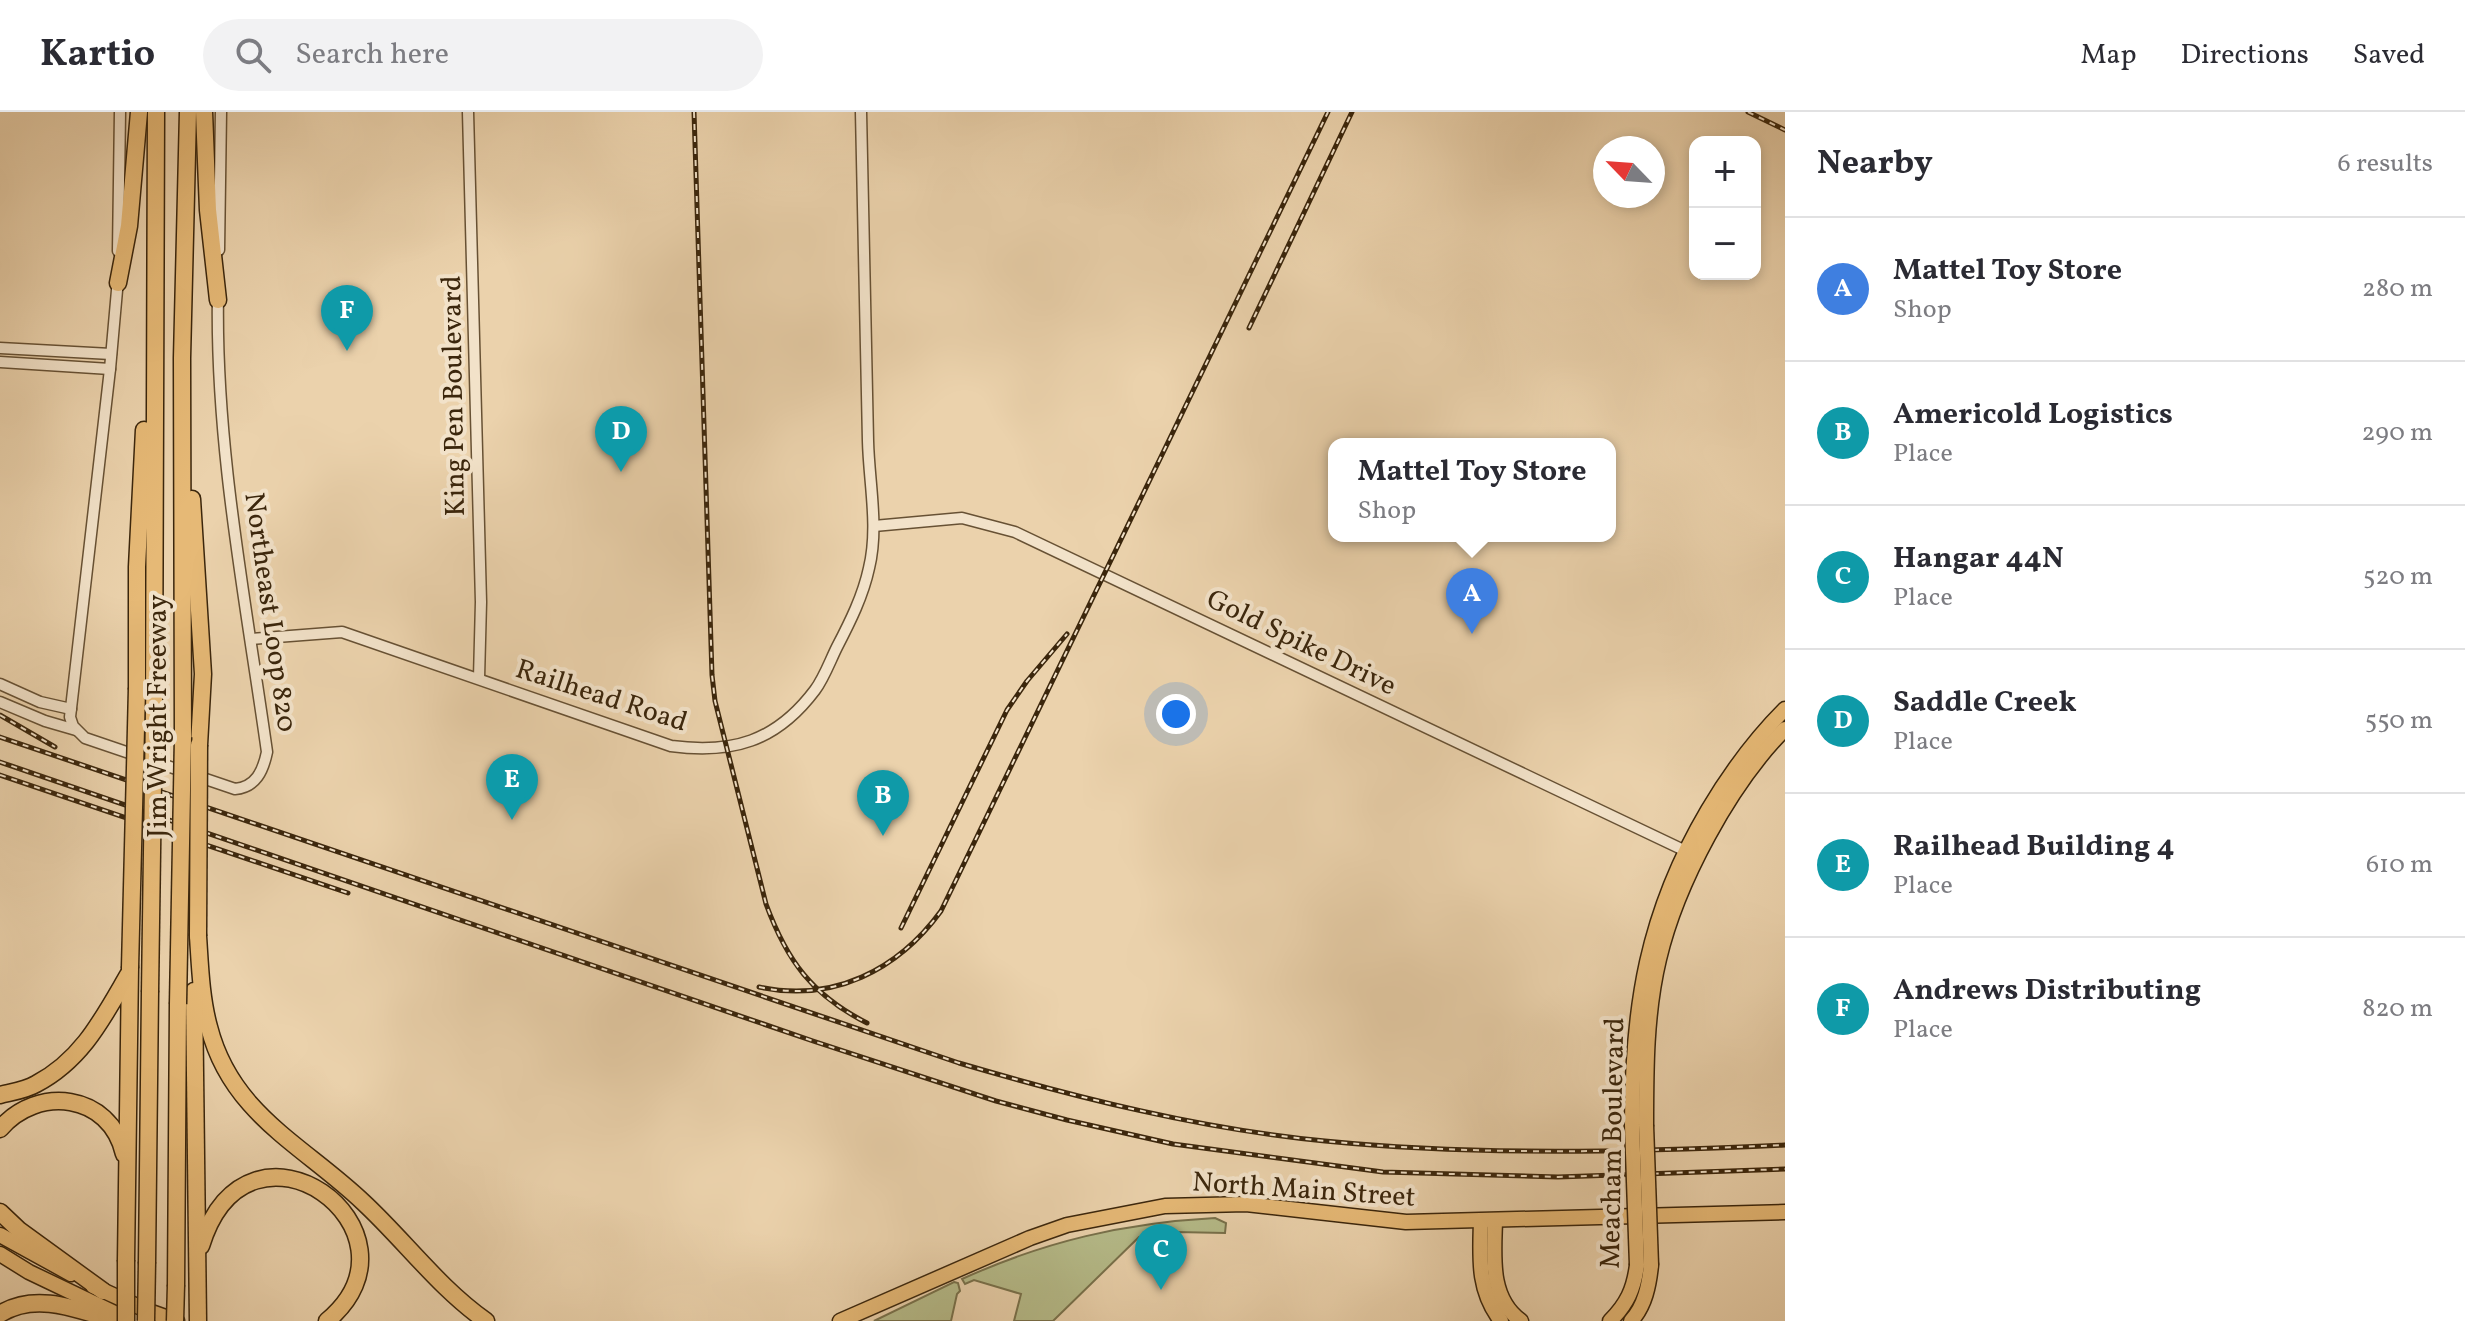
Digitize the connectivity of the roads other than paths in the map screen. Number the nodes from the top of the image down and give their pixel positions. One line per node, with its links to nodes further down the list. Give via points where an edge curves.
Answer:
1 (120, 112): 9 (street)
2 (139, 112): 9 (highway)
3 (156, 112): 16 (highway, Jim Wright Freeway)
4 (188, 112): 13 (highway, Jim Wright Freeway)
5 (204, 112): 10 (highway)
6 (221, 112): 10 (street, Northeast Loop 820)
7 (468, 112): 19 (street, King Pen Boulevard)
8 (861, 112): 17 (street, Railhead Road)
9 (118, 283): 12 (street)
10 (218, 300): 18 (street, Northeast Loop 820, via 230,491)
11 (0, 348): 12 (street)
12 (111, 354): 15 (street)
13 (182, 358): 28 (highway, bridge, via 203,674); 44 (highway, Jim Wright Freeway, bridge)
14 (0, 362): 15 (street)
15 (110, 369): 22 (street)
16 (153, 373): 27 (highway, bridge, via 139,482); 43 (highway, Jim Wright Freeway, bridge)
17 (874, 526): 19 (street, Railhead Road, via 862,593 817,689 774,730 755,739 727,748 671,746); 26 (street, Gold Spike Drive, via 962,518 1015,532)
18 (252, 639): 19 (street, Railhead Road, via 342,632); 25 (street, Northeast Loop 820, via 267,752 255,781 243,788 224,787 114,750)
19 (479, 678)
20 (0, 684): 22 (street)
21 (0, 702): 25 (street, Northeast Loop 820)
22 (71, 709): 25 (street)
23 (1785, 709): 26 (main road, Meacham Boulevard, via 1729,776)
24 (1785, 729): 26 (main road, Meacham Boulevard)
25 (76, 730)
26 (1691, 853): 37 (main road, Meacham Boulevard, bridge, via 1662,903 1643,980 1632,1064)
27 (129, 970): 29 (highway, via 95,1032 74,1058 34,1086); 31 (highway)
28 (201, 1025): 39 (highway); 47 (highway, via 247,1104 364,1202 443,1286)
29 (0, 1095)
30 (0, 1129): 31 (highway, via 18,1112 42,1102 81,1105 118,1135)
31 (127, 1183): 42 (highway, bridge)
32 (0, 1212): 38 (highway)
33 (1785, 1212): 34 (main road, North Main Street)
34 (1488, 1221): 48 (main road, North Main Street, via 1406,1222 1246,1204 1142,1209 1030,1238); 49 (main road, via 1481,1283); 50 (main road, via 1495,1280 1502,1299)
35 (0, 1235): 38 (main road)
36 (0, 1254): 42 (main road)
37 (1644, 1265): 51 (main road, Meacham Boulevard, via 1625,1307); 52 (main road, Meacham Boulevard, via 1648,1289)
38 (103, 1291): 44 (main road)
39 (198, 1291): 45 (highway); 46 (highway, via 201,1248 219,1207 250,1184 290,1179 319,1188 336,1202 357,1241 355,1282)
40 (0, 1314): 41 (highway, via 43,1302)
41 (116, 1321)
42 (129, 1321)
43 (146, 1321)
44 (176, 1321)
45 (198, 1321)
46 (327, 1321)
47 (486, 1321)
48 (840, 1321)
49 (1501, 1321)
50 (1521, 1321)
51 (1610, 1321)
52 (1631, 1321)

